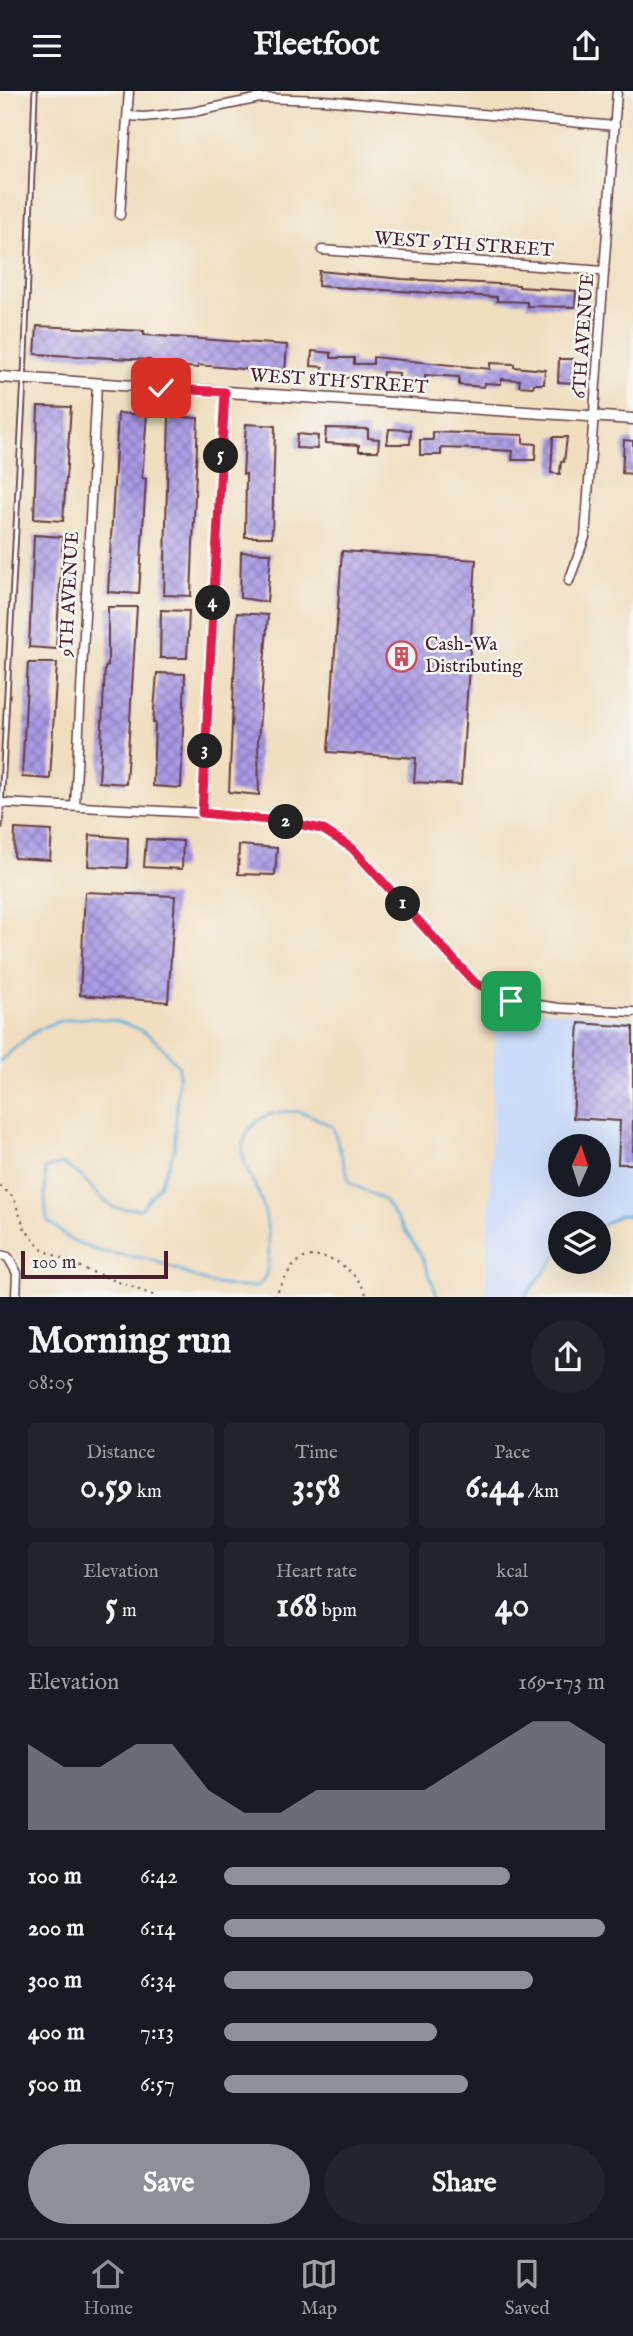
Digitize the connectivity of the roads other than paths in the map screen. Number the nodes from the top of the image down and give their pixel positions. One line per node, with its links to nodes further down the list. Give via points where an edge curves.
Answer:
1 (35, 91): 10 (lane)
2 (129, 91): 4 (street)
3 (617, 91): 5 (street, 6TH AVENUE)
4 (129, 116): 5 (street, via 192,112 260,98); 6 (street)
5 (615, 126): 8 (street, 6TH AVENUE)
6 (120, 215)
7 (322, 250): 8 (street, WEST 9TH STREET)
8 (604, 271): 13 (street, 6TH AVENUE)
9 (0, 377): 10 (street, WEST 8TH STREET)
10 (24, 379): 11 (street, WEST 8TH STREET); 16 (lane)
11 (97, 384): 12 (street, WEST 8TH STREET); 17 (street, 9TH AVENUE)
12 (225, 392): 13 (street, WEST 8TH STREET); 18 (street)
13 (594, 416): 14 (street, WEST 8TH STREET); 15 (street, 6TH AVENUE, via 585,537)
14 (633, 419)
15 (569, 581)
16 (1, 803): 17 (street); 19 (lane)
17 (75, 806): 18 (street)
18 (202, 813): 20 (street, via 322,829 352,848 475,983 511,1001)
19 (0, 826)
20 (633, 1011)
21 (0, 1255): 22 (street, via 8,1257 17,1273)
22 (16, 1297)

